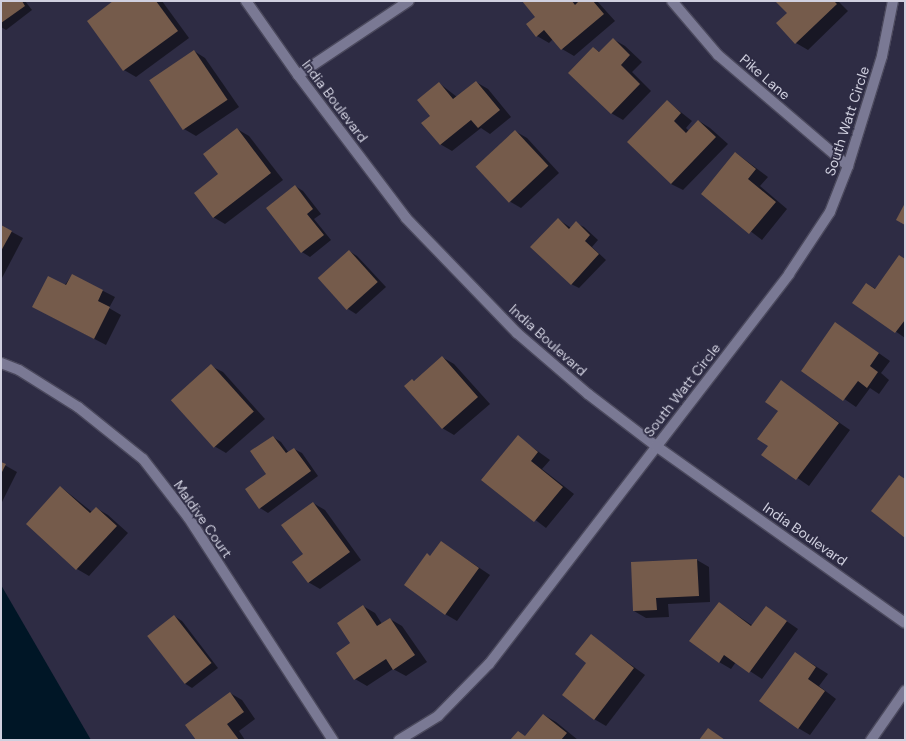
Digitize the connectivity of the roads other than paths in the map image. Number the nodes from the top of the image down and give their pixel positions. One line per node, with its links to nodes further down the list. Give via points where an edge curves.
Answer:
1 (246, 1): 5 (street, India Boulevard)
2 (409, 1): 5 (street)
3 (672, 1): 6 (street, Pike Lane, via 718,55)
4 (893, 1): 6 (street, South Watt Circle, via 882,56)
5 (298, 75): 8 (street, India Boulevard, via 406,218 517,334 588,394)
6 (848, 166): 8 (street, South Watt Circle, via 830,212 789,274)
7 (1, 364): 11 (street, Maldive Court, via 19,370 78,407 143,459 188,517)
8 (656, 446): 9 (street, India Boulevard); 12 (street, South Watt Circle, via 489,664 438,716)
9 (905, 623)
10 (905, 691): 13 (street)
11 (333, 740)
12 (399, 740)
13 (871, 740)

